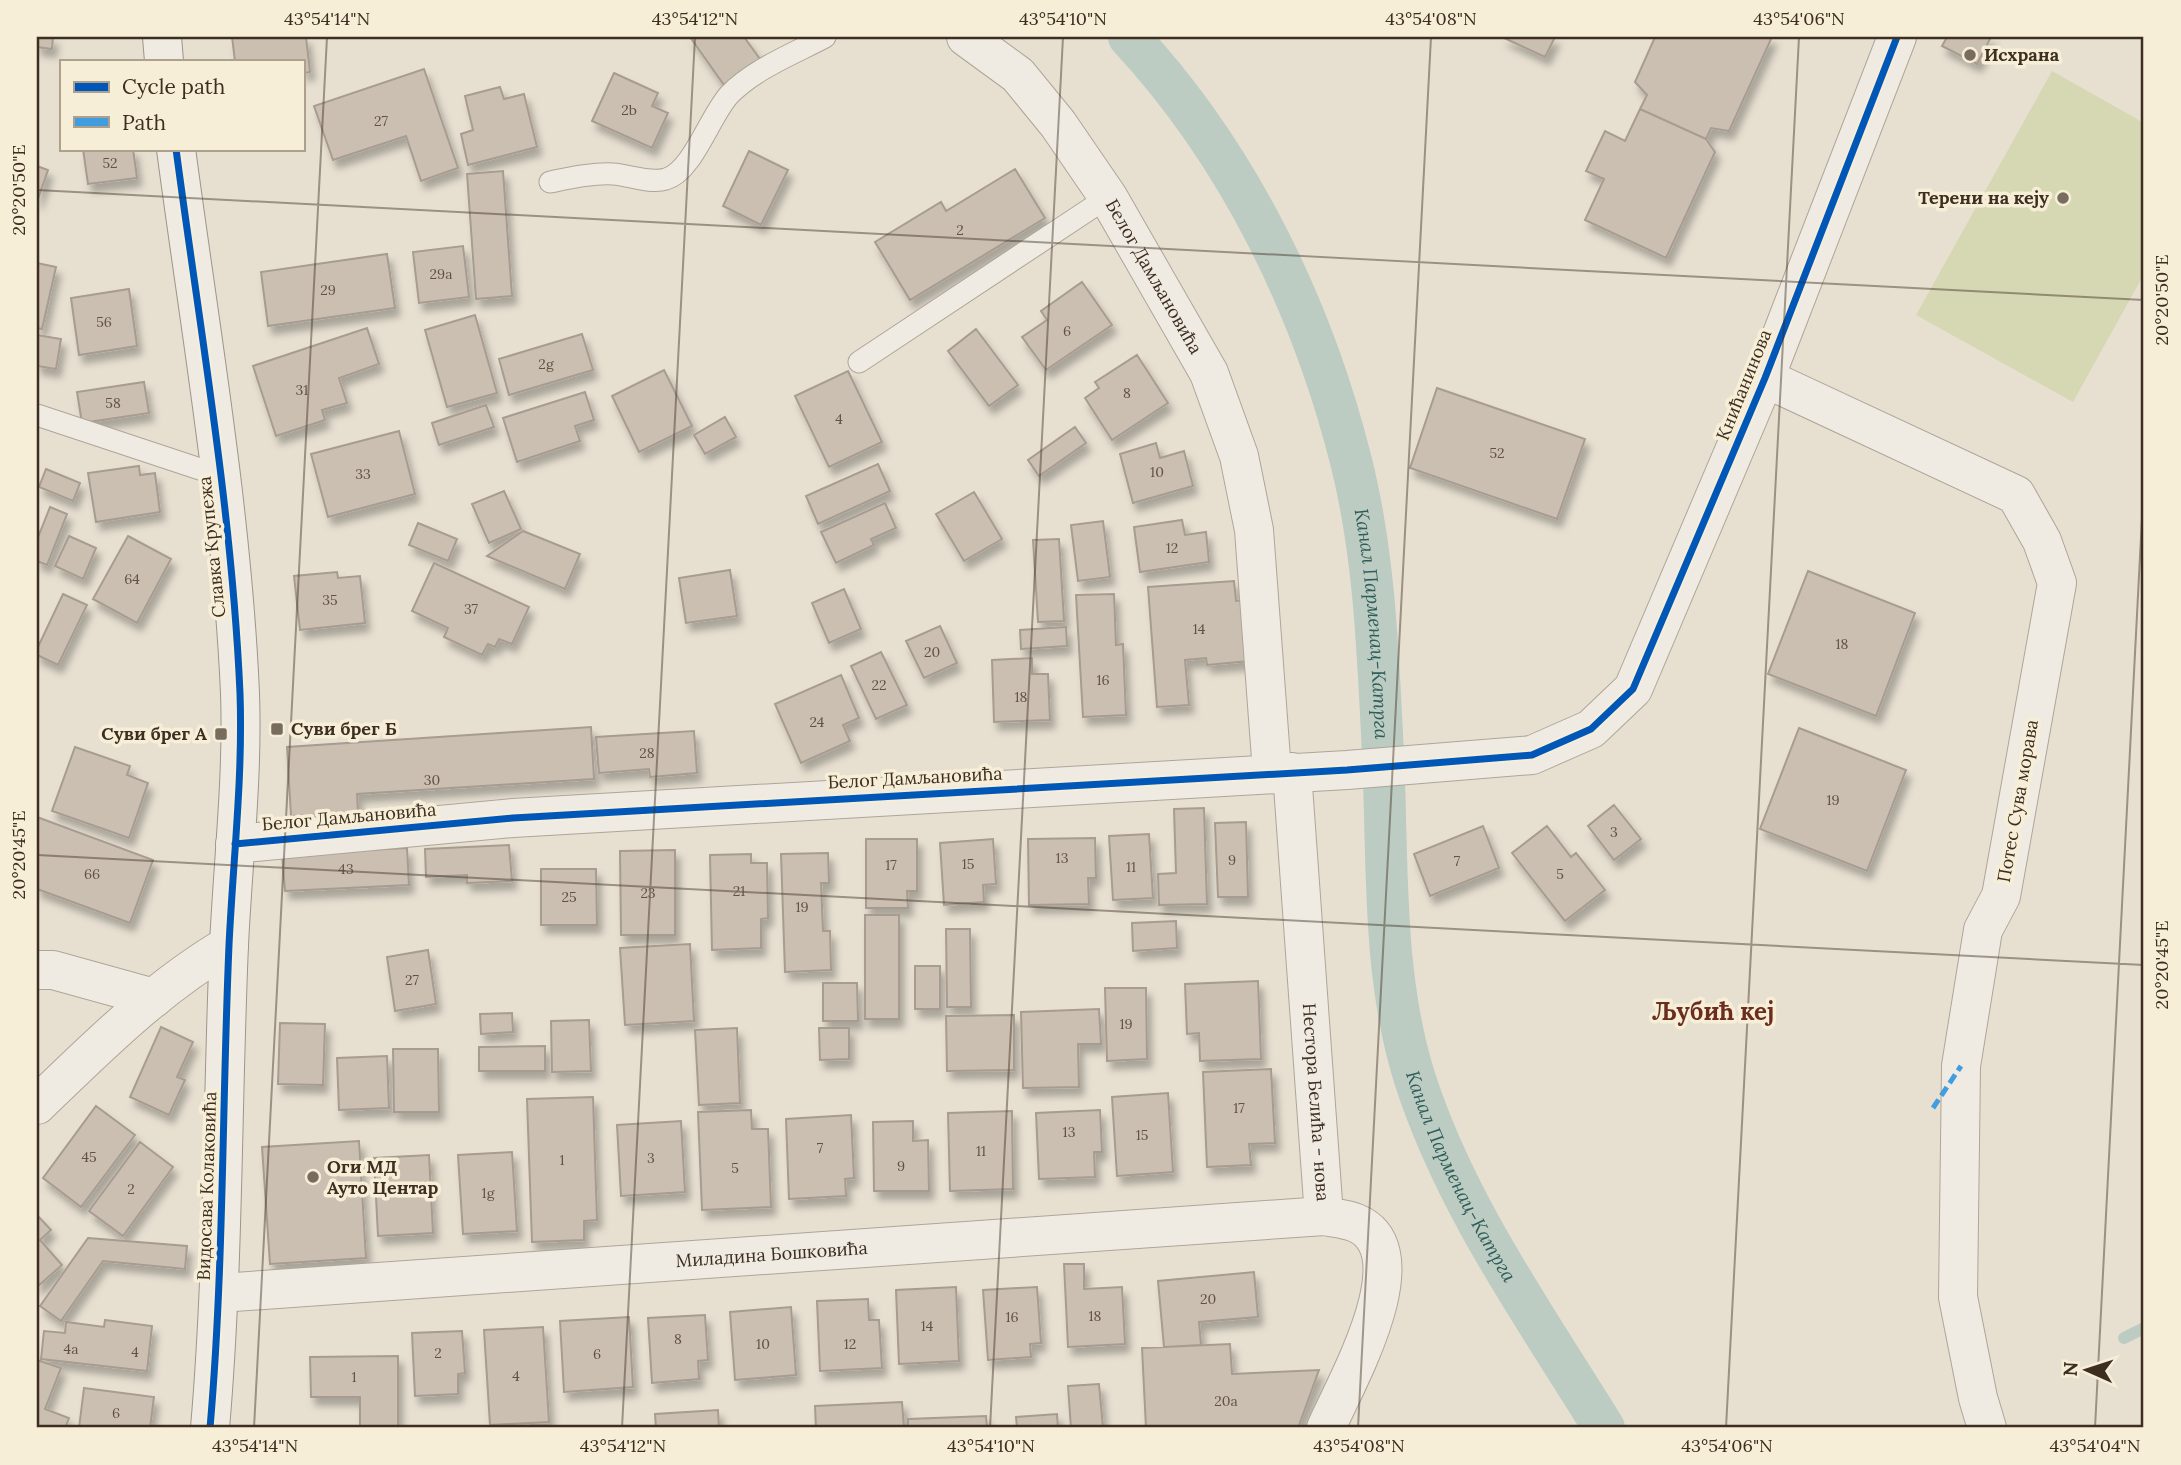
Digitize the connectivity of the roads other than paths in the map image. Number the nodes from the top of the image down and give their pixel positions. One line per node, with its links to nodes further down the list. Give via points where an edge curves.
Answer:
1 (162, 37): 5 (street)
2 (825, 37): 7 (lane, via 762,70 730,94 691,157 668,179 610,174)
3 (966, 37): 8 (street, Белог Дамљановића, via 1018,75)
4 (1897, 37): 10 (street, Книћанинова)
5 (164, 60)
6 (176, 150): 12 (street, Славка Крупежа)
7 (550, 182)
8 (1108, 197): 9 (lane); 14 (street, Белог Дамљановића, via 1209,373 1239,456 1254,530)
9 (859, 362)
10 (1765, 378): 13 (street, Книћанинова, via 1633,689); 24 (street, Потес Сува морава, via 2016,495 2042,541 2057,583 2001,896 1983,930 1961,1066 1958,1297)
11 (37, 415): 12 (lane)
12 (221, 476): 15 (street, Славка Крупежа, via 240,694)
13 (1591, 729): 14 (street, Белог Дамљановића, via 1532,755)
14 (1282, 772): 15 (street, Белог Дамљановића, via 513,818); 20 (street, Нестора Белића - нова)
15 (235, 844): 16 (street, Славка Крупежа)
16 (229, 945): 18 (street); 21 (street, Видосава Колаковића)
17 (37, 970): 18 (street, via 53,970)
18 (154, 998): 19 (street)
19 (37, 1105)
20 (1324, 1216): 21 (street, Миладина Бошковића); 23 (street, Нестора Белића - нова, via 1357,1223 1375,1241 1383,1261 1376,1316)
21 (220, 1293): 22 (street, Видосава Колаковића)
22 (210, 1428)
23 (1326, 1428)
24 (1987, 1428)

